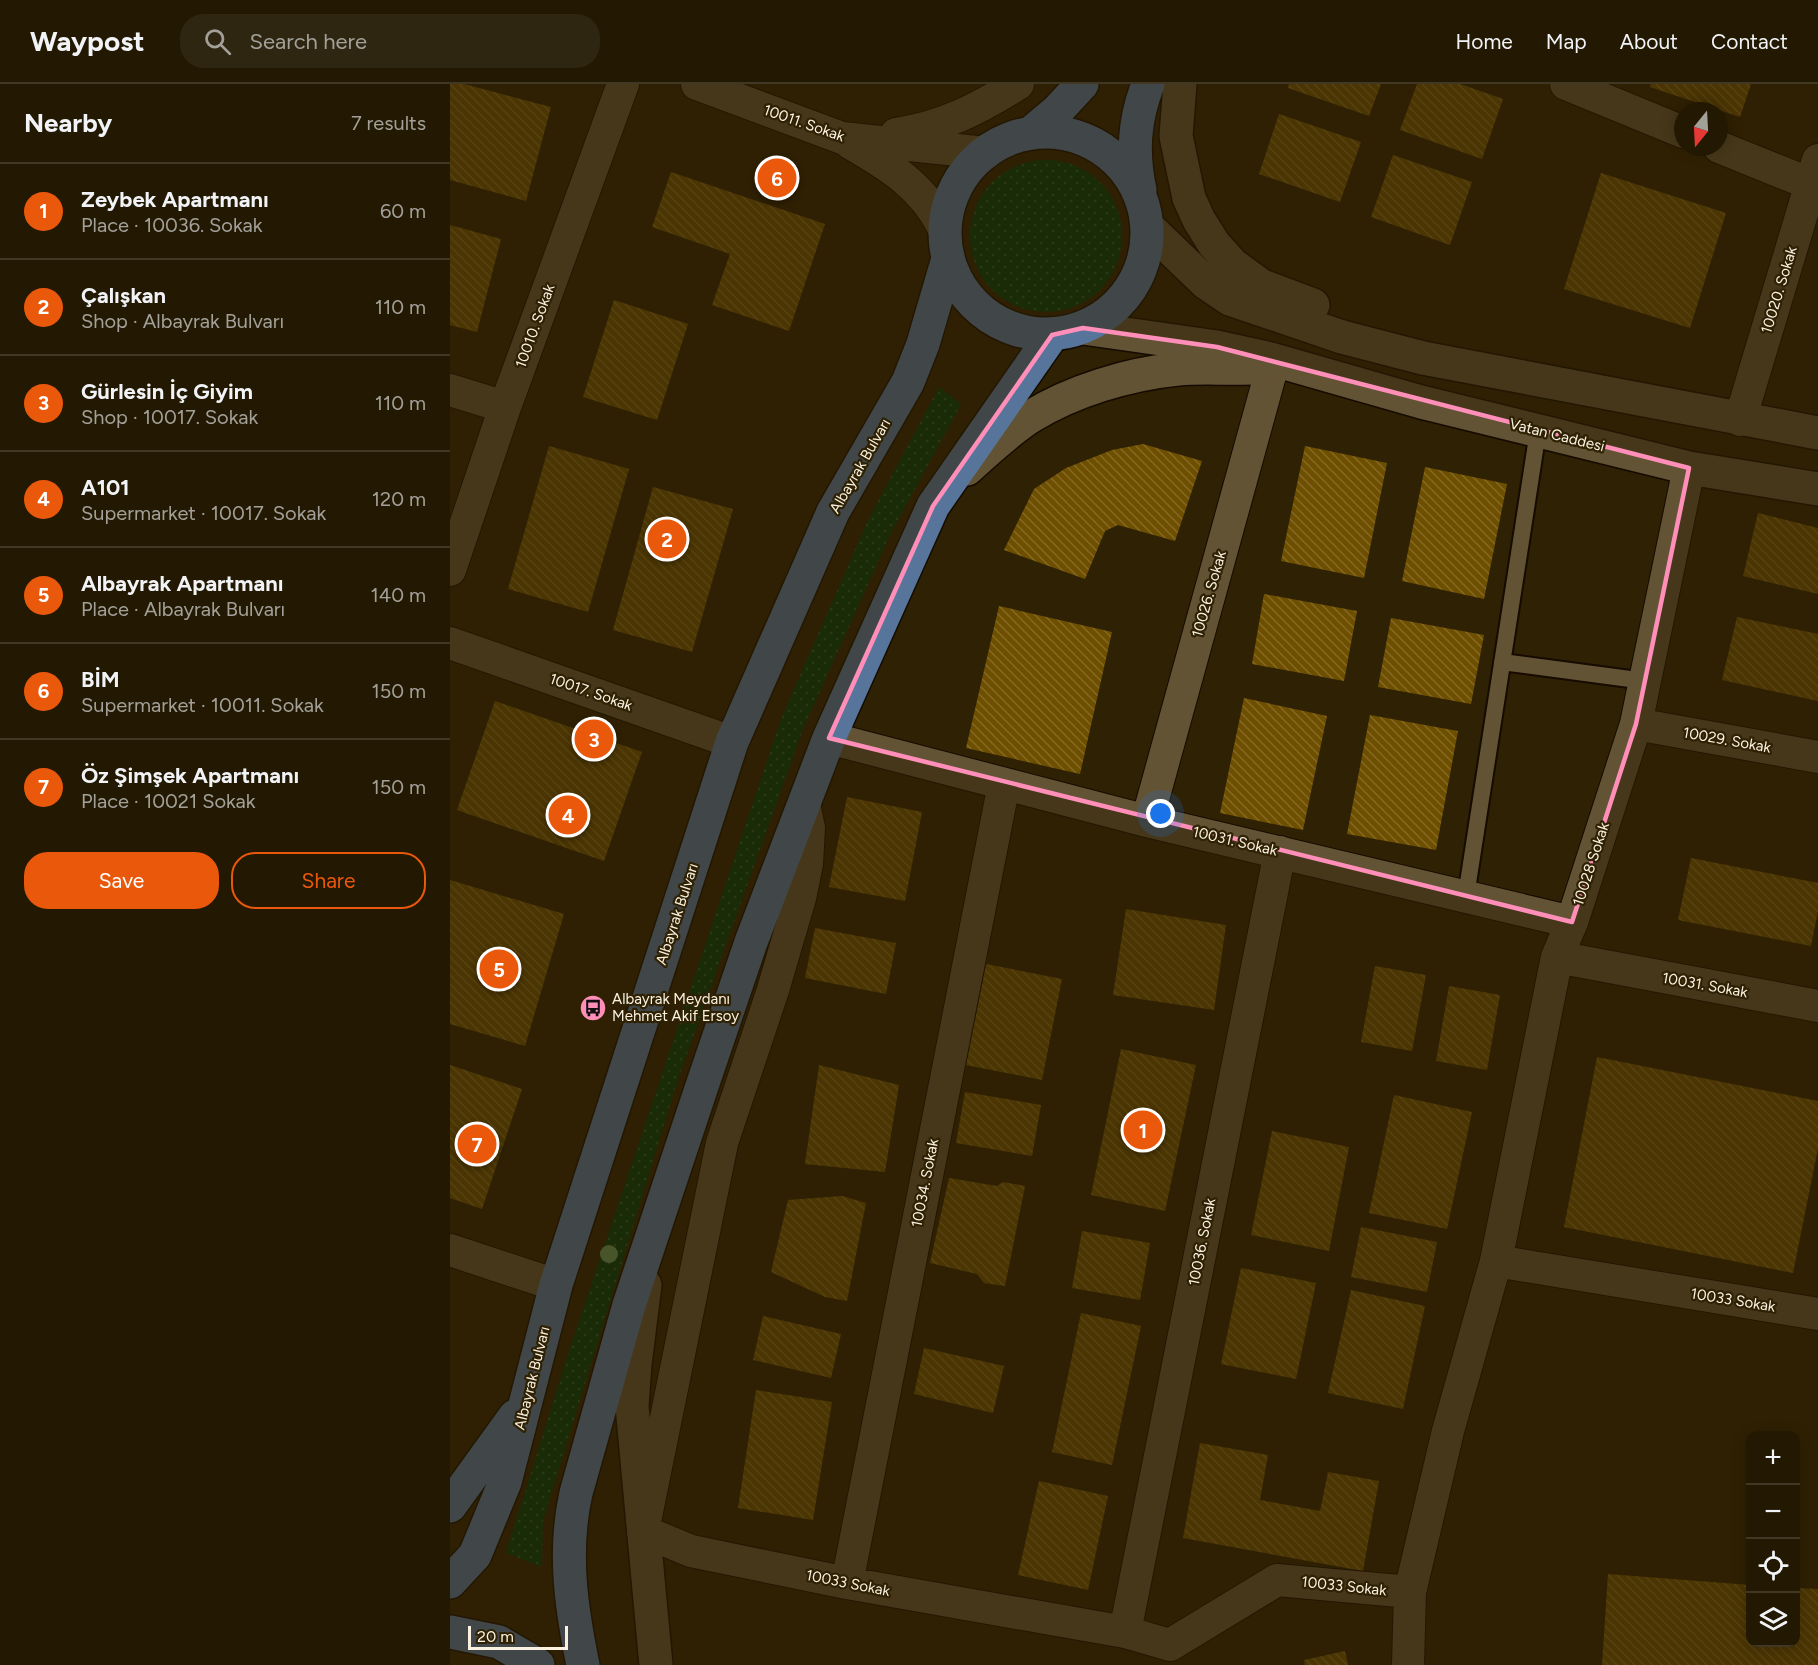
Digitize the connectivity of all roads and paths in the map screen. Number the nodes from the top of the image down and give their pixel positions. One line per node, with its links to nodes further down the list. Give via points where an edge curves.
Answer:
1 (623, 84): 23 (street, 10010. Sokak)
2 (697, 84): 10 (street, 10011. Sokak)
3 (1018, 84): 10 (street, via 964,116 940,125)
4 (1082, 84): 9 (main road)
5 (1148, 84): 14 (main road, via 1136,121 1134,145)
6 (1180, 84): 21 (street, via 1176,136 1189,198 1214,244 1233,265 1262,286)
7 (1566, 84): 8 (street)
8 (1674, 128)
9 (1032, 132): 12 (main road, via 999,143); 14 (main road, via 1066,133 1099,146 1124,167)
10 (842, 138): 12 (street, 10011. Sokak); 16 (street, via 905,178 934,209)
11 (1728, 150): 13 (street)
12 (986, 153): 16 (main road, via 970,163 952,193)
13 (1815, 177): 24 (street, 10020. Sokak)
14 (1141, 195): 15 (main road)
15 (1148, 226): 18 (main road, via 1145,258 1132,288 1111,312); 21 (street, via 1205,282 1230,299 1342,337)
16 (943, 227): 17 (main road)
17 (947, 262): 19 (main road, via 963,293 988,317 1020,332); 36 (main road, Albayrak Bulvarı, via 908,382 833,512)
18 (1083, 328): 19 (main road); 20 (street, Vatan Caddesi, via 1216,347)
19 (1052, 335): 29 (main road)
20 (1286, 368): 25 (street, Vatan Caddesi); 29 (street, Vatan Caddesi, via 1177,369 1070,397 1000,439); 40 (street, 10026. Sokak)
21 (1480, 369): 24 (street)
22 (450, 390): 23 (street)
23 (506, 407): 30 (street, 10010. Sokak)
24 (1740, 420): 26 (street)
25 (1538, 431): 27 (street, Vatan Caddesi); 32 (lane)
26 (1818, 433)
27 (1689, 468): 28 (street, Vatan Caddesi); 33 (street, 10028 Sokak)
28 (1818, 489)
29 (933, 506): 35 (main road)
30 (450, 570)
31 (450, 643): 36 (street, 10017. Sokak)
32 (1502, 662): 33 (lane); 42 (lane)
33 (1645, 681): 34 (street, 10028 Sokak)
34 (1636, 724): 37 (street, 10029. Sokak); 43 (street, 10028 Sokak)
35 (829, 738): 38 (street, 10031. Sokak); 39 (main road)
36 (732, 742): 51 (main road, Albayrak Bulvarı)
37 (1818, 757)
38 (1004, 783): 40 (street, 10031. Sokak); 57 (street, 10034. Sokak)
39 (804, 804): 46 (main road, via 751,942); 47 (street, via 809,828 800,898)
40 (1147, 820): 41 (street, 10031. Sokak)
41 (1280, 852): 42 (street, 10031. Sokak); 60 (street, 10036. Sokak)
42 (1466, 896): 43 (street, 10031. Sokak)
43 (1572, 922): 44 (street, 10028 Sokak)
44 (1557, 957): 45 (street, 10031. Sokak); 50 (street, 10028 Sokak)
45 (1818, 1005)
46 (709, 1068): 47 (street); 48 (main road)
47 (722, 1143): 55 (street)
48 (652, 1236): 55 (street, via 632,1406); 62 (main road, via 629,1305 570,1521 568,1554 573,1617)
49 (450, 1250): 51 (street)
50 (1496, 1262): 52 (street, 10033 Sokak); 58 (street, via 1448,1431)
51 (556, 1284): 53 (main road, Albayrak Bulvarı)
52 (1818, 1314)
53 (527, 1400): 54 (main road); 56 (main road, Albayrak Bulvarı, via 487,1532 475,1555)
54 (450, 1506)
55 (643, 1531): 57 (street, 10033 Sokak, via 691,1551); 63 (street)
56 (450, 1582)
57 (847, 1583): 60 (street, 10033 Sokak)
58 (1410, 1592): 60 (street, 10033 Sokak, via 1277,1580 1170,1645); 64 (street)
59 (450, 1632): 61 (main road, via 499,1642)
60 (1125, 1632)
61 (538, 1665)
62 (583, 1665)
63 (656, 1665)
64 (1408, 1665)

